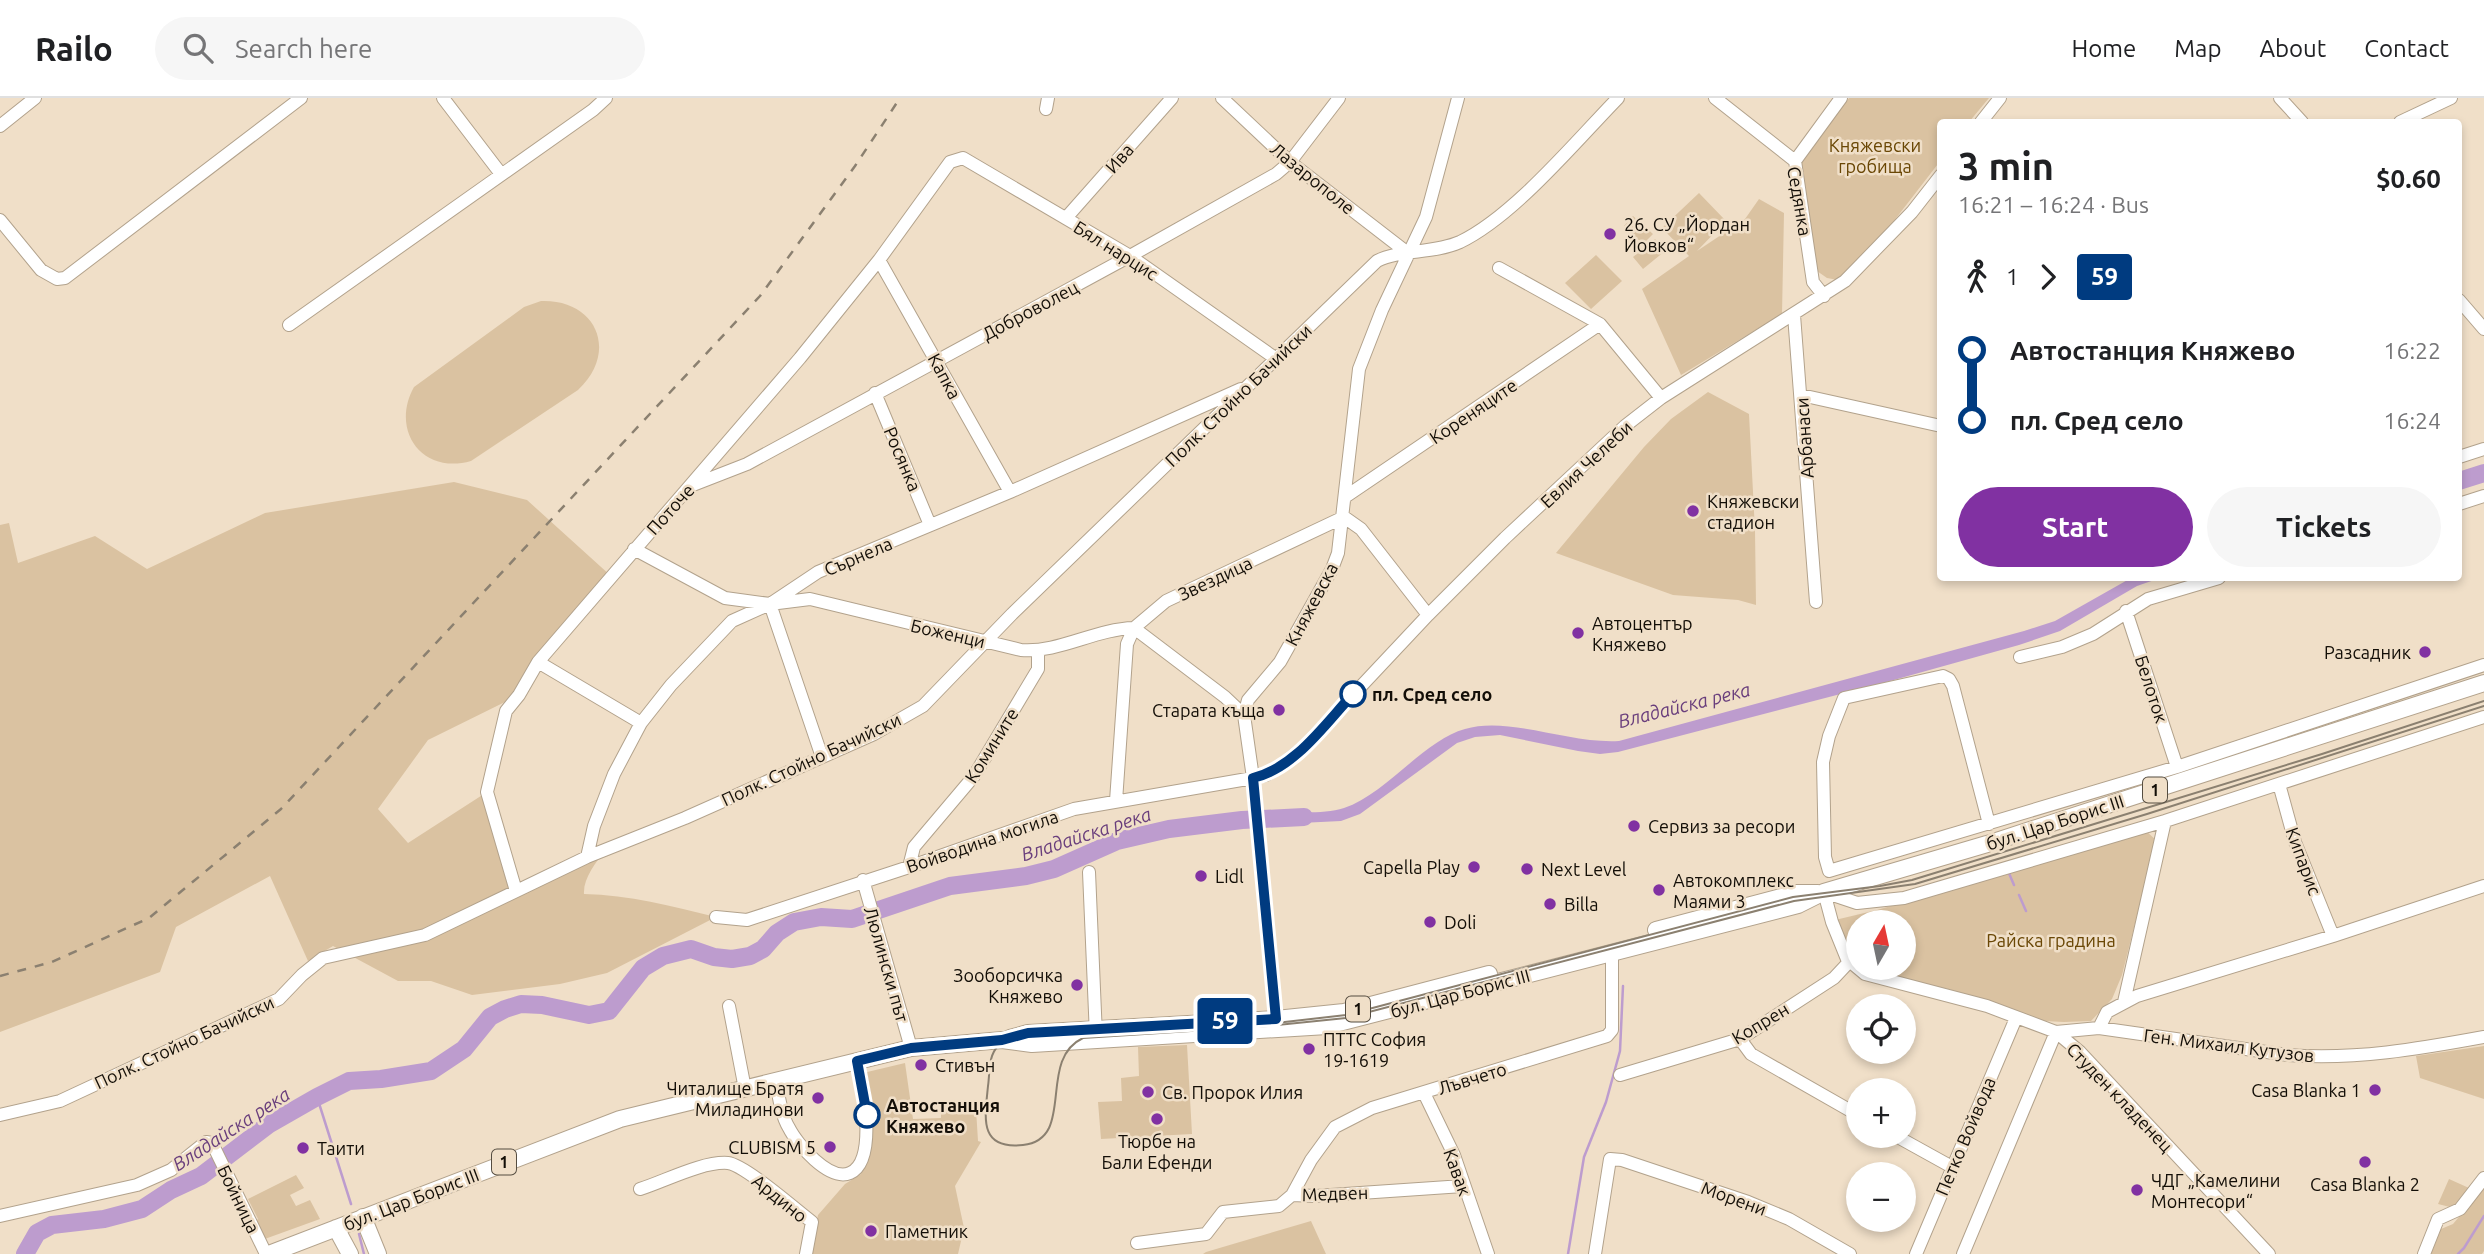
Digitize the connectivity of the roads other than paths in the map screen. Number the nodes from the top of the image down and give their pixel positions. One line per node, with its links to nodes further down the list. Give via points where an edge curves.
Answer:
1 (35, 98): 18 (street)
2 (301, 98): 25 (street, via 65,278 41,270)
3 (443, 98): 22 (street)
4 (606, 98): 22 (street)
5 (1172, 98): 24 (street, Ива)
6 (1222, 98): 21 (street, Лазарополе)
7 (1339, 98): 21 (street, Доброволец)
8 (1458, 98): 26 (street, Княжевска, via 1426,217)
9 (1618, 98): 26 (street, Полк. Стойно Бачийски, via 1487,226 1458,243)
10 (1715, 98): 19 (street, Седянка)
11 (1842, 98): 19 (street)
12 (2000, 98): 15 (street)
13 (2280, 98): 16 (street)
14 (2451, 98): 17 (street)
15 (1983, 119)
16 (2299, 119)
17 (2406, 119)
18 (0, 126)
19 (1795, 160): 30 (street, Седянка, via 1813,282)
20 (950, 162): 24 (street, Бял нарцис, via 963,158); 28 (street, Поточе)
21 (1290, 162): 26 (street, Лазарополе); 27 (street, Доброволец)
22 (501, 174): 34 (street)
23 (1937, 180): 30 (street, Евлия Челеби, via 1903,222)
24 (1066, 218): 27 (street, Бял нарцис)
25 (0, 220)
26 (1409, 254): 36 (street, Полк. Стойно Бачийски, via 1377,261); 48 (street, Княжевска, via 1359,369)
27 (1130, 256): 36 (street, Бял нарцис); 37 (street, Доброволец)
28 (879, 260): 37 (street, Капка); 45 (street, Поточе)
29 (1499, 268): 33 (street)
30 (1824, 296): 32 (street, Евлия Челеби)
31 (2462, 303): 35 (street)
32 (1794, 315): 40 (street, Арбанаси); 41 (street, Евлия Челеби)
33 (1600, 324): 41 (street); 48 (street, Кореняците)
34 (289, 325)
35 (2484, 329)
36 (1275, 358): 38 (street, Полк. Стойно Бачийски)
37 (937, 360): 39 (street, Доброволец); 46 (street, Капка)
38 (1248, 386): 46 (street, Сърнела); 59 (street, Полк. Стойно Бачийски)
39 (875, 393): 45 (street, Доброволец, via 747,464); 51 (street, Росянка)
40 (1801, 395): 42 (street); 54 (street, Арбанаси)
41 (1661, 398): 57 (street, Евлия Челеби, via 1616,434)
42 (1937, 425)
43 (2484, 449): 44 (street)
44 (2462, 456)
45 (692, 485): 52 (street, Поточе)
46 (1010, 492): 51 (street, Сърнела)
47 (2484, 496): 49 (street)
48 (1345, 498): 50 (street, Княжевска)
49 (2462, 503)
50 (1344, 517): 57 (street, via 1361,529); 58 (street, Звездица, via 1166,601); 65 (street, Княжевска, via 1332,569 1280,662 1248,699)
51 (930, 525): 55 (street, Сърнела, via 818,572)
52 (634, 549): 55 (street, Боженци, via 725,598); 62 (street, Поточе)
53 (2208, 581): 56 (street, via 2148,598)
54 (1815, 602)
55 (770, 604): 59 (street, Боженци, via 810,599); 67 (street, Сърнела, via 732,621); 68 (street)
56 (2126, 611): 61 (street, via 2094,634); 69 (street, Белоток)
57 (1428, 615): 70 (street, Евлия Челеби, via 1304,747 1278,768)
58 (1134, 628): 60 (street, Боженци, via 1117,628); 65 (street); 72 (street, via 1127,643)
59 (984, 642): 60 (street, Боженци); 68 (street, Полк. Стойно Бачийски, via 923,706)
60 (1038, 651): 76 (street, Комините, via 1038,669 974,776 914,847)
61 (2020, 657)
62 (538, 662): 67 (street); 81 (street, Поточе, via 506,711 487,792)
63 (2484, 665): 69 (street, бул. Цар Борис III)
64 (2484, 682): 82 (main road, бул. Цар Борис III / 1, via 1987,844)
65 (1244, 715): 70 (street)
66 (2484, 717): 71 (street, бул. Цар Борис III)
67 (641, 723): 75 (street, Сърнела, via 610,784)
68 (822, 757): 75 (street, Полк. Стойно Бачийски)
69 (2177, 766): 74 (street, бул. Цар Борис III)
70 (1253, 778): 72 (street, Войводина могила); 92 (street)
71 (2279, 784): 73 (street, бул. Цар Борис III); 84 (street, Кипарис, via 2295,842)
72 (1116, 802): 76 (street, Войводина могила, via 1074,809)
73 (2165, 821): 82 (street, бул. Цар Борис III, via 1904,898 1857,903); 89 (street)
74 (1989, 824): 77 (street, бул. Цар Борис III); 77 (street, via 1949,679 1943,676 1844,698 1823,762)
75 (587, 858): 81 (street, Полк. Стойно Бачийски)
76 (909, 867): 79 (street, Войводина могила)
77 (1829, 871): 82 (street)
78 (1089, 872): 95 (street)
79 (864, 885): 83 (street, Войводина могила, via 747,919); 98 (street, Люлински път)
80 (2484, 886): 84 (street)
81 (516, 891): 105 (street, Полк. Стойно Бачийски, via 425,935 323,958 279,999 60,1101)
82 (1824, 892): 85 (main road, бул. Цар Борис III / 1, via 1798,905); 86 (street); 92 (main road, бул. Цар Борис III / 1, via 1796,893 1344,1012)
83 (716, 917)
84 (2333, 936): 89 (street)
85 (1612, 953): 92 (main road, бул. Цар Борис III / 1, via 1350,1022); 103 (street, Лъвчето, via 1612,1030 1607,1036)
86 (1846, 955)
87 (1846, 965): 97 (street, Копрен, via 1834,978)
88 (1888, 980): 91 (street)
89 (2124, 1002): 93 (street, via 2107,1012)
90 (729, 1006): 102 (street)
91 (2016, 1017): 94 (street); 108 (street, Петко Войвода)
92 (1276, 1025): 95 (main road, бул. Цар Борис III / 1)
93 (2099, 1028): 94 (street, Ген. Михаил Кутузов); 96 (street, Ген. Михаил Кутузов, via 2316,1057 2398,1052)
94 (2056, 1032): 125 (street); 126 (street, Студен кладенец)
95 (1096, 1035): 98 (main road, бул. Цар Борис III / 1, via 1032,1044 1002,1040)
96 (2484, 1037)
97 (1740, 1039): 100 (street, Копрен); 104 (street, via 1751,1054)
98 (911, 1048): 99 (main road, бул. Цар Борис III / 1)
99 (857, 1061): 101 (main road, бул. Цар Борис III / 1); 101 (street, via 868,1123 858,1167 850,1173 835,1173 799,1144 784,1118)
100 (1620, 1075)
101 (776, 1082): 102 (main road, бул. Цар Борис III / 1)
102 (745, 1089): 114 (main road, бул. Цар Борис III / 1, via 620,1119)
103 (1424, 1093): 110 (street, Кавак, via 1454,1155); 112 (street, Лъвчето, via 1372,1108 1335,1127)
104 (1846, 1108)
105 (7, 1114): 106 (street, Полк. Стойно Бачийски)
106 (0, 1121)
107 (1916, 1147): 108 (street)
108 (1951, 1167): 124 (street, Петко Войвода)
109 (2484, 1178): 127 (street, via 2460,1209 2438,1219)
110 (1463, 1186): 112 (street, Медвен); 121 (street, Кавак)
111 (640, 1189): 120 (street, Ардино, via 713,1164 731,1163 812,1222)
112 (1292, 1195): 116 (street, Медвен, via 1279,1206 1223,1212 1206,1234)
113 (0, 1216): 117 (street, Бойница, via 138,1185 171,1170 206,1142 212,1143)
114 (363, 1217): 115 (main road, бул. Цар Борис III / 1); 119 (main road)
115 (336, 1228): 117 (main road, бул. Цар Борис III / 1); 118 (main road)
116 (1137, 1243)
117 (267, 1254)
118 (350, 1254)
119 (378, 1254)
120 (806, 1254)
121 (1488, 1254)
122 (1595, 1254): 123 (street, Морени, via 1610,1159 1748,1202)
123 (1850, 1254)
124 (1916, 1254)
125 (1963, 1254)
126 (2269, 1254)
127 (2424, 1254)

